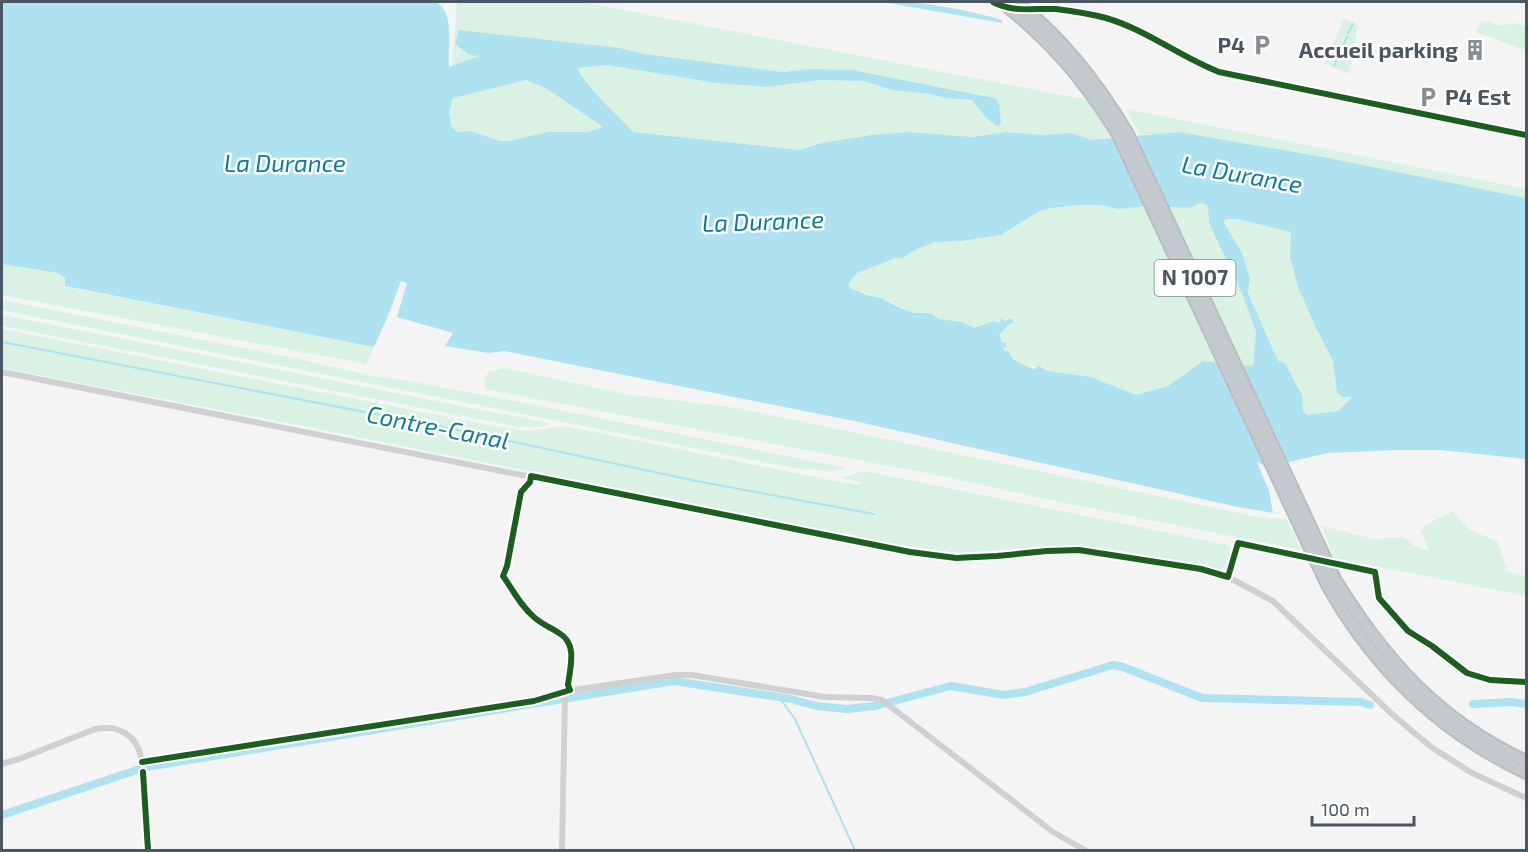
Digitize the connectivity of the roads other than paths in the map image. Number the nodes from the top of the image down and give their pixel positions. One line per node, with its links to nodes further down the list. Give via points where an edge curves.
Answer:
1 (1001, 2): 4 (highway, N 1007, via 1040,34 1075,71 1118,135)
2 (1017, 2): 4 (highway, N 1007, via 1070,51 1127,132)
3 (2, 372): 8 (street, via 910,552 956,558 1079,550 1201,569 1228,577 1273,602 1431,747 1472,773)
4 (1331, 581): 5 (highway, N 1007, via 1416,686 1479,735); 7 (highway, N 1007, via 1350,623 1375,657 1430,714 1498,760)
5 (1527, 761)
6 (2, 764): 9 (street, via 95,729 124,731 137,745 142,768)
7 (1527, 773)
8 (1527, 798)
9 (148, 850)
10 (562, 850): 11 (street, via 565,696 692,675 825,697 885,702 1037,820)
11 (1085, 850)

